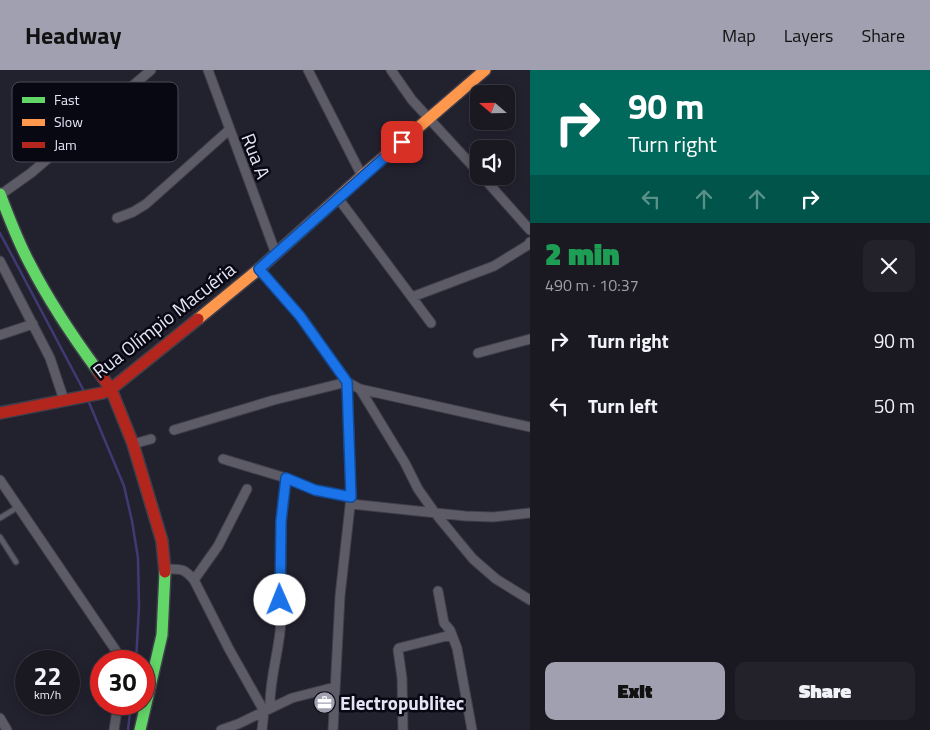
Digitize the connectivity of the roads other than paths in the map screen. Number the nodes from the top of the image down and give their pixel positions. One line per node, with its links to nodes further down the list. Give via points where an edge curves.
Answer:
1 (151, 70): 6 (street)
2 (208, 70): 8 (street, Rua A)
3 (308, 70): 11 (street)
4 (391, 70): 7 (street)
5 (486, 70): 7 (street, Rua Olímpio Macuéria)
6 (137, 82)
7 (429, 118): 10 (street); 11 (street, Rua Olímpio Macuéria)
8 (229, 130): 15 (street, via 146,204); 18 (street, Rua A)
9 (44, 162): 13 (street)
10 (470, 163)
11 (362, 176): 14 (street, Rua Olímpio Macuéria)
12 (490, 185): 16 (street)
13 (0, 194): 29 (street, via 30,265)
14 (338, 198): 18 (street, Rua Olímpio Macuéria); 21 (street)
15 (117, 218)
16 (530, 230)
17 (530, 242): 21 (street, via 494,266)
18 (276, 254): 20 (street, Rua Olímpio Macuéria)
19 (0, 261): 23 (street)
20 (259, 269): 27 (street, via 300,316); 29 (street, Rua Olímpio Macuéria)
21 (412, 297): 22 (street)
22 (431, 323)
23 (33, 324): 24 (street); 30 (street)
24 (0, 335)
25 (530, 339): 26 (street)
26 (478, 353)
27 (347, 382): 28 (street); 33 (street); 40 (street)
28 (360, 388): 32 (street); 42 (street, via 418,489)
29 (107, 391): 30 (street, Rua Olímpio Macuéria); 35 (street)
30 (68, 399): 31 (street, Rua Olímpio Macuéria)
31 (0, 413)
32 (530, 427)
33 (174, 430)
34 (151, 439): 35 (street)
35 (133, 444): 47 (street, via 162,541)
36 (223, 459): 37 (street)
37 (286, 478): 40 (street); 55 (street, via 281,521 281,622)
38 (0, 480): 41 (street)
39 (247, 489): 48 (street, via 218,546)
40 (351, 500): 42 (street); 54 (street, via 340,596)
41 (18, 507): 44 (lane); 52 (street)
42 (435, 512): 43 (street, via 493,517); 50 (street, via 473,559 496,579)
43 (530, 513)
44 (0, 518)
45 (0, 537): 46 (lane)
46 (16, 562)
47 (165, 568): 48 (street, via 187,571); 53 (street, via 162,635)
48 (194, 580): 55 (street, via 229,649)
49 (438, 591): 51 (street, via 444,622)
50 (530, 600)
51 (451, 635): 65 (street, via 399,648); 66 (street, via 460,663)
52 (116, 650)
53 (155, 651)
54 (335, 687): 55 (street, via 292,698); 64 (street)
55 (267, 709): 62 (street); 63 (street)
56 (116, 715): 60 (street)
57 (142, 715): 61 (street)
58 (0, 718): 59 (street)
59 (7, 730)
60 (114, 730)
61 (140, 730)
62 (221, 730)
63 (262, 730)
64 (333, 730)
65 (403, 730)
66 (472, 730)

